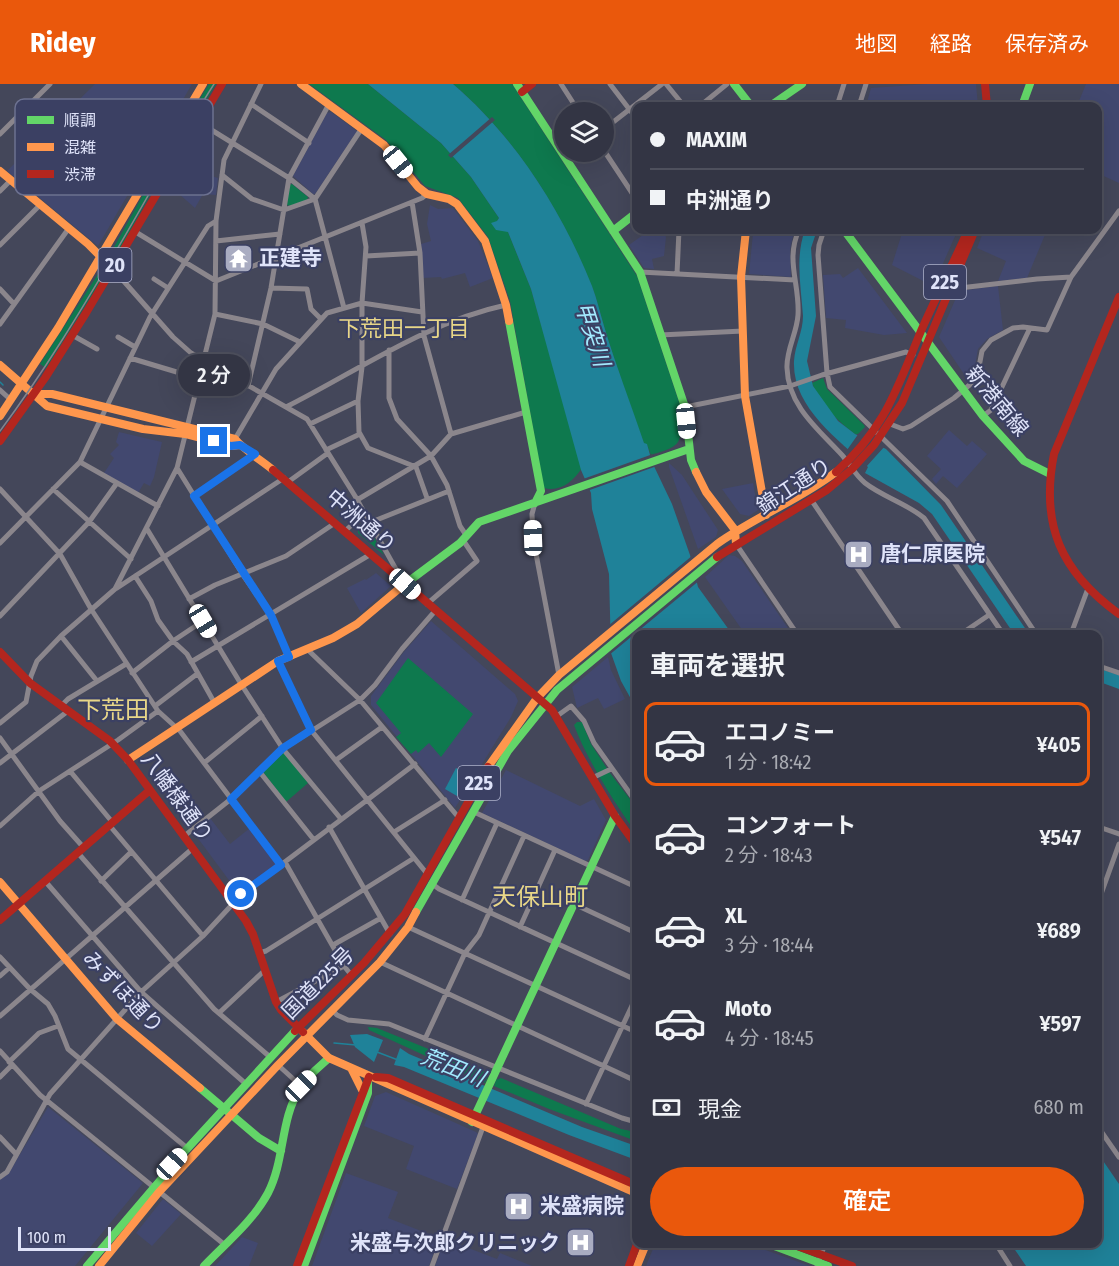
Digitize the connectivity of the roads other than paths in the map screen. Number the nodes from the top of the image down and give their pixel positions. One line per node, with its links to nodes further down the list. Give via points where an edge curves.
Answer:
1 (50, 84): 19 (street)
2 (203, 84): 20 (main road, 20)
3 (222, 84): 21 (main road, 20)
4 (261, 84): 32 (street)
5 (301, 84): 33 (main road)
6 (517, 84): 18 (main road)
7 (532, 84): 18 (main road)
8 (561, 84): 22 (street)
9 (610, 84): 35 (street)
10 (664, 84): 23 (street); 24 (street)
11 (728, 84): 25 (street)
12 (734, 84): 26 (main road)
13 (844, 84): 28 (street)
14 (866, 84): 29 (street)
15 (985, 84): 30 (main road)
16 (1030, 84): 31 (main road)
17 (798, 85): 27 (main road)
18 (522, 92): 42 (main road)
19 (35, 99)
20 (194, 99)
21 (212, 99)
22 (573, 102)
23 (640, 102)
24 (680, 102)
25 (705, 102)
26 (748, 102)
27 (775, 102)
28 (838, 102)
29 (861, 102)
30 (987, 102)
31 (1023, 102)
32 (251, 104): 43 (street); 44 (street)
33 (329, 104): 39 (main road); 44 (street)
34 (632, 108): 35 (street)
35 (629, 110): 36 (street); 38 (street)
36 (632, 113)
37 (15, 119): 41 (street)
38 (614, 122)
39 (362, 128): 54 (main road, via 384,145); 58 (street)
40 (213, 131): 43 (street)
41 (0, 134)
42 (554, 141)
43 (232, 143): 48 (street); 49 (street)
44 (309, 143): 49 (street)
45 (568, 162): 68 (main road)
46 (612, 162): 53 (street)
47 (0, 171): 50 (main road)
48 (222, 175): 61 (street, via 252,199); 64 (street)
49 (289, 178): 58 (street); 61 (street)
50 (11, 180): 51 (main road); 52 (street)
51 (15, 183)
52 (0, 191)
53 (632, 193)
54 (427, 194): 59 (street); 100 (main road, via 457,204 485,241)
55 (30, 195): 60 (main road)
56 (136, 195): 83 (main road, 20)
57 (155, 195): 67 (main road, 20)
58 (315, 199): 61 (street); 77 (street)
59 (412, 202): 65 (street); 80 (street)
60 (41, 204): 66 (main road); 79 (street)
61 (284, 210): 69 (street)
62 (1119, 211): 89 (street)
63 (632, 216): 68 (main road)
64 (216, 221): 78 (street); 84 (street, via 208,226)
65 (362, 223): 77 (street); 82 (street)
66 (69, 228): 83 (main road); 99 (street)
67 (134, 231): 84 (street); 85 (main road, 20)
68 (613, 231): 86 (main road)
69 (280, 234): 78 (street); 81 (street)
70 (679, 234): 87 (street)
71 (746, 234): 88 (main road)
72 (798, 234): 91 (street, via 792,250)
73 (823, 234): 125 (street, via 818,255)
74 (847, 234): 110 (main road, 新港南線)
75 (966, 234): 110 (main road, 錦江通り / 225)
76 (973, 234): 96 (main road, 錦江通り / 225)
77 (325, 237): 81 (street); 101 (street)
78 (216, 241): 92 (street)
79 (0, 245)
80 (420, 253): 82 (street); 102 (street)
81 (277, 256): 92 (street); 94 (street)
82 (366, 256): 98 (street)
83 (102, 257): 85 (main road); 127 (main road, 20)
84 (184, 262): 92 (street); 93 (street)
85 (113, 269): 103 (street); 111 (main road, 20)
86 (640, 272): 87 (street); 112 (main road)
87 (677, 274): 88 (street)
88 (741, 277): 91 (street); 109 (main road)
89 (1071, 277): 96 (street); 108 (street, via 1047,330)
90 (154, 279): 93 (street)
91 (795, 280): 128 (street, via 798,314 787,356)
92 (216, 281): 104 (street)
93 (168, 288): 103 (street)
94 (271, 288): 105 (street, via 307,289 311,309); 107 (street)
95 (0, 289): 99 (street)
96 (949, 289): 115 (main road, 錦江通り / 225)
97 (1119, 297): 163 (main road)
98 (362, 303): 101 (street); 102 (street); 124 (street)
99 (14, 304): 106 (street)
100 (506, 305): 113 (street, via 469,315); 140 (main road)
101 (344, 308): 105 (street)
102 (422, 312): 113 (street)
103 (153, 313): 117 (street); 122 (street, via 173,337)
104 (215, 314): 107 (street); 122 (street)
105 (320, 318): 116 (street)
106 (0, 324)
107 (263, 324): 116 (street); 129 (street)
108 (1030, 328): 131 (street, via 1013,328 992,340 982,351 976,377); 142 (street, via 991,410)
109 (743, 331): 112 (street); 134 (main road)
110 (921, 333): 115 (main road, 新港南線); 120 (main road, 錦江通り / 225)
111 (72, 334): 118 (street); 133 (main road, 20)
112 (660, 334): 138 (main road)
113 (424, 336): 119 (street); 151 (street)
114 (118, 337): 117 (street)
115 (927, 341): 131 (main road, 新港南線); 146 (main road, 錦江通り / 225)
116 (300, 342): 132 (street, via 276,369)
117 (135, 347): 121 (street)
118 (97, 349)
119 (389, 350): 124 (street); 158 (street, via 389,398 397,419)
120 (913, 355): 125 (street, via 906,352); 149 (main road, 錦江通り / 225, via 892,404)
121 (130, 358): 126 (street); 139 (street)
122 (205, 362): 126 (street); 129 (street)
123 (0, 365): 127 (main road, 中洲通り)
124 (363, 367): 136 (street); 137 (street)
125 (827, 373): 128 (street); 149 (street, via 830,387)
126 (200, 379): 148 (street)
127 (21, 385): 133 (main road, 中洲通り); 135 (main road, 20)
128 (793, 385): 134 (street); 160 (street, via 803,412)
129 (249, 386): 132 (street)
130 (0, 390): 135 (street)
131 (963, 391): 142 (main road, 新港南線); 146 (street, via 911,426 903,429)
132 (264, 392): 137 (street); 154 (street)
133 (35, 394): 139 (main road, 中洲通り, via 52,394); 144 (main road, 中洲通り, via 47,406); 153 (main road, 20)
134 (745, 396): 138 (street); 176 (main road)
135 (11, 400): 141 (main road, 20)
136 (358, 401): 145 (street); 150 (street)
137 (288, 406): 145 (street)
138 (685, 407): 155 (main road)
139 (105, 408): 143 (main road, 中洲通り); 144 (street)
140 (526, 412): 151 (street); 173 (main road, via 541,491)
141 (0, 416)
142 (983, 416): 163 (main road, 新港南線, via 1024,461)
143 (145, 417): 147 (main road); 148 (main road, 中洲通り)
144 (99, 419): 147 (main road, 中洲通り); 159 (street)
145 (310, 424): 156 (street)
146 (891, 424): 152 (main road, 錦江通り / 225)
147 (142, 429): 148 (main road, 中洲通り)
148 (186, 430): 154 (main road, 中洲通り, via 231,446); 162 (street)
149 (874, 431): 152 (street); 160 (main road, 錦江通り / 225)
150 (360, 434): 156 (street); 161 (street, via 368,448)
151 (451, 434): 158 (street)
152 (881, 438): 160 (main road, 錦江通り / 225, via 859,463); 210 (street, via 947,501)
153 (0, 441)
154 (237, 442): 157 (main road, 中洲通り)
155 (689, 449): 173 (main road); 183 (main road, via 692,465 706,492)
156 (327, 452): 164 (street); 171 (street)
157 (255, 454): 164 (main road, 中洲通り); 169 (street)
158 (431, 456): 161 (street); 168 (street)
159 (80, 462): 165 (street); 167 (street)
160 (850, 462): 172 (main road, 錦江通り / 225); 176 (main road, 錦江通り / 225); 203 (street, via 866,484 924,518)
161 (416, 467): 170 (street); 171 (street)
162 (177, 468): 169 (street); 174 (street)
163 (1048, 473): 196 (main road, via 1051,519 1063,556)
164 (286, 480): 179 (main road, 中洲通り); 181 (street)
165 (117, 483): 174 (street); 178 (street)
166 (0, 489): 177 (street)
167 (53, 489): 177 (street); 178 (street)
168 (449, 490): 170 (street); 185 (street)
169 (194, 496): 181 (street)
170 (428, 498): 180 (street)
171 (357, 500): 175 (street)
172 (812, 501): 187 (main road, 錦江通り / 225); 207 (street)
173 (535, 503): 185 (main road, via 486,518); 225 (street, via 533,538)
174 (158, 506): 182 (street)
175 (364, 514): 180 (street); 184 (street)
176 (766, 514): 183 (main road, 錦江通り / 225)
177 (26, 517): 186 (street); 188 (street)
178 (88, 522): 188 (street); 191 (street)
179 (335, 523): 184 (main road, 中洲通り); 192 (street, via 286,556)
180 (369, 523): 194 (street)
181 (212, 525): 190 (street); 192 (street)
182 (147, 529): 190 (street); 191 (street)
183 (735, 530): 187 (main road); 225 (main road, 錦江通り / 225)
184 (345, 531): 189 (main road, 中洲通り)
185 (464, 538): 194 (main road); 198 (street, via 477,561)
186 (0, 543)
187 (736, 544): 206 (street); 230 (main road, 錦江通り / 225)
188 (60, 554): 199 (street); 204 (street)
189 (371, 554): 194 (main road, 中洲通り); 202 (street)
190 (164, 556): 193 (street); 197 (street)
191 (131, 559): 195 (street)
192 (243, 575): 197 (street); 202 (street)
193 (135, 576): 195 (street); 213 (street)
194 (405, 584): 198 (main road, 中洲通り); 215 (main road, via 357,624)
195 (116, 589): 199 (street)
196 (1087, 591): 201 (main road); 211 (street)
197 (189, 598): 205 (street)
198 (427, 604): 200 (main road, 中洲通り)
199 (91, 609): 212 (street); 220 (street)
200 (435, 611): 229 (street); 230 (main road, 中洲通り)
201 (1119, 614)
202 (271, 615): 214 (street); 217 (street)
203 (989, 615): 208 (street); 209 (street)
204 (0, 616)
205 (203, 621): 213 (street); 214 (street)
206 (794, 630)
207 (899, 630)
208 (967, 630)
209 (1000, 630)
210 (1033, 630)
211 (1072, 630)
212 (61, 636): 226 (street); 227 (street, via 37,661)
213 (172, 641): 219 (street); 223 (street)
214 (219, 647): 219 (street); 228 (street)
215 (307, 649): 217 (main road); 229 (street)
216 (0, 652): 227 (main road, 八幡様通り)
217 (289, 657): 218 (main road)
218 (278, 661): 228 (main road); 240 (street)
219 (191, 662): 224 (street)
220 (126, 664): 223 (street); 226 (street)
221 (1102, 667): 222 (street)
222 (1119, 673)
223 (132, 674): 233 (street)
224 (197, 674): 231 (street); 233 (street)
225 (560, 675): 230 (main road, 錦江通り / 225)
226 (97, 681): 232 (street)
227 (30, 683): 232 (main road, 八幡様通り); 237 (street, via 26,702)
228 (241, 684): 231 (main road); 236 (street)
229 (360, 700): 239 (street); 240 (street)
230 (541, 700): 235 (main road, 中洲通り); 260 (main road, 国道225号 / 225); 262 (main road, 国道225号 / 225, via 493,758)
231 (214, 702): 238 (main road)
232 (61, 705): 234 (main road, 八幡様通り)
233 (157, 708): 238 (street); 242 (street)
234 (68, 711): 242 (main road, 八幡様通り); 244 (street)
235 (557, 716): 250 (street, via 571,706); 253 (main road, 中洲通り)
236 (262, 717): 243 (street); 248 (street)
237 (0, 723)
238 (176, 727): 245 (main road); 248 (street)
239 (382, 727): 246 (street); 249 (street)
240 (311, 730): 243 (street); 246 (street)
241 (0, 738): 244 (street)
242 (113, 743): 245 (main road, 八幡様通り); 251 (street)
243 (283, 748): 252 (street); 263 (street)
244 (12, 753): 247 (street); 255 (street)
245 (128, 760): 254 (main road, 八幡様通り)
246 (336, 760): 257 (street)
247 (0, 763)
248 (204, 763): 258 (street)
249 (415, 764): 257 (street); 259 (street)
250 (611, 769): 253 (street); 256 (street)
251 (70, 771): 255 (street); 265 (street)
252 (259, 771): 258 (street); 274 (street)
253 (592, 778): 261 (main road, 中洲通り)
254 (150, 790): 265 (main road); 272 (main road, 八幡様通り)
255 (39, 791): 266 (street); 278 (street)
256 (632, 797)
257 (366, 798): 263 (street); 269 (street)
258 (231, 799): 272 (street); 281 (street)
259 (445, 800): 262 (street); 269 (street)
260 (474, 812): 264 (street); 289 (main road, 国道225号 / 225)
261 (615, 816): 273 (main road, 中洲通り); 282 (main road)
262 (459, 818): 283 (main road, 国道225号 / 225)
263 (341, 819): 267 (street)
264 (497, 823): 271 (street); 292 (street)
265 (111, 824): 278 (main road); 279 (street)
266 (0, 826)
267 (329, 827): 274 (street); 290 (street)
268 (1102, 828): 270 (street)
269 (394, 832): 280 (street)
270 (1119, 834)
271 (524, 836): 277 (street); 297 (street)
272 (183, 837): 276 (main road, 八幡様通り)
273 (632, 839)
274 (314, 840): 281 (street)
275 (1119, 844): 291 (street)
276 (192, 849): 284 (street); 294 (main road, 八幡様通り)
277 (555, 850): 282 (street); 302 (street)
278 (81, 851): 285 (main road); 286 (street)
279 (131, 852): 284 (street); 286 (street)
280 (414, 858): 283 (street); 290 (street)
281 (283, 864): 294 (street); 299 (street)
282 (591, 866): 288 (street); 295 (main road)
283 (427, 874): 289 (street); 304 (main road, 国道225号 / 225)
284 (155, 880): 296 (street); 306 (street)
285 (45, 881): 293 (main road); 305 (street)
286 (101, 881): 296 (street)
287 (0, 882): 293 (main road, みずほ通り)
288 (632, 885)
289 (432, 886): 292 (street); 301 (main road, 国道225号 / 225)
290 (365, 890): 298 (street); 299 (street)
291 (1102, 891)
292 (462, 900): 297 (street)
293 (19, 903): 300 (main road); 312 (main road, みずほ通り)
294 (234, 903): 306 (street); 309 (main road, 八幡様通り)
295 (573, 904): 303 (street); 307 (main road)
296 (124, 908): 305 (street); 314 (street)
297 (489, 912): 302 (street); 310 (street)
298 (381, 918): 304 (street); 308 (street)
299 (317, 919): 308 (street); 309 (street)
300 (0, 920)
301 (408, 927): 310 (street); 313 (main road, 国道225号 / 225)
302 (520, 927): 307 (street)
303 (632, 931)
304 (390, 934): 319 (main road, 国道225号 / 225)
305 (91, 935): 312 (street); 323 (street)
306 (203, 936): 314 (street)
307 (555, 943): 320 (street); 321 (main road)
308 (333, 945): 315 (street)
309 (259, 952): 317 (main road, 八幡様通り)
310 (465, 953): 321 (street); 324 (street)
311 (0, 957): 316 (street)
312 (65, 958): 322 (street); 330 (main road, みずほ通り)
313 (380, 962): 324 (street); 327 (main road, 国道225号 / 225)
314 (172, 963): 323 (street); 328 (street)
315 (344, 966): 319 (street); 325 (street)
316 (9, 968): 318 (street); 322 (street)
317 (265, 970): 325 (main road, 八幡様通り); 328 (street)
318 (0, 976)
319 (352, 976): 334 (main road, 国道225号 / 225)
320 (632, 978)
321 (535, 985): 332 (main road); 333 (street)
322 (30, 989): 329 (street); 331 (street, via 48,1004)
323 (141, 992): 330 (street); 350 (street)
324 (447, 994): 332 (street); 337 (street)
325 (276, 1002): 334 (main road)
326 (632, 1005): 333 (street)
327 (332, 1010): 336 (main road, 国道225号 / 225); 337 (street, via 348,1020 389,1024)
328 (219, 1013): 339 (street)
329 (0, 1016)
330 (117, 1019): 341 (street); 355 (main road, みずほ通り)
331 (58, 1026): 341 (street, via 68,1049); 342 (street, via 39,1033)
332 (516, 1026): 344 (street); 346 (main road)
333 (622, 1026): 335 (street); 344 (street)
334 (298, 1028): 336 (main road); 339 (main road, 国道225号 / 225)
335 (632, 1030)
336 (310, 1039): 340 (main road); 343 (main road, 国道225号 / 225, via 300,1042)
337 (425, 1039): 346 (street)
338 (0, 1051): 342 (street)
339 (271, 1056): 350 (main road, 国道225号 / 225)
340 (329, 1058): 345 (main road); 351 (main road)
341 (80, 1060): 353 (street); 362 (street)
342 (11, 1063): 347 (street); 353 (street)
343 (280, 1063): 351 (street); 356 (main road, 国道225号 / 225)
344 (604, 1066): 349 (street); 354 (street)
345 (351, 1068): 348 (main road); 352 (main road)
346 (497, 1069): 354 (street); 357 (main road)
347 (0, 1077)
348 (369, 1077): 352 (main road); 357 (main road, via 388,1077); 382 (main road, via 368,1093)
349 (632, 1079)
350 (246, 1085): 355 (main road, 国道225号 / 225)
351 (301, 1086): 363 (main road)
352 (362, 1090): 381 (main road)
353 (46, 1100): 365 (street); 369 (street)
354 (586, 1104): 358 (street)
355 (224, 1109): 356 (main road, みずほ通り); 362 (main road, 国道225号 / 225)
356 (231, 1116): 363 (main road, みずほ通り); 369 (main road, 国道225号 / 225)
357 (474, 1119): 359 (main road); 364 (main road)
358 (632, 1121)
359 (483, 1127): 364 (main road); 383 (street)
360 (1102, 1133): 366 (street)
361 (0, 1137): 365 (street)
362 (187, 1148): 369 (main road, 国道225号 / 225)
363 (281, 1151): 371 (main road, via 268,1193)
364 (555, 1153): 368 (main road); 370 (main road)
365 (16, 1154): 367 (street)
366 (1119, 1157)
367 (0, 1177)
368 (632, 1183)
369 (156, 1189): 371 (street); 378 (main road, 国道225号 / 225); 379 (main road, 国道225号 / 225)
370 (632, 1191)
371 (225, 1245): 380 (main road)
372 (636, 1248): 384 (main road)
373 (644, 1248): 385 (main road)
374 (781, 1248): 377 (main road)
375 (798, 1248): 377 (main road)
376 (999, 1248): 388 (street)
377 (819, 1261): 386 (main road); 387 (main road)
378 (87, 1266)
379 (99, 1266)
380 (204, 1266)
381 (297, 1266)
382 (304, 1266)
383 (432, 1266)
384 (629, 1266)
385 (637, 1266)
386 (828, 1266)
387 (852, 1266)
388 (1010, 1266)

